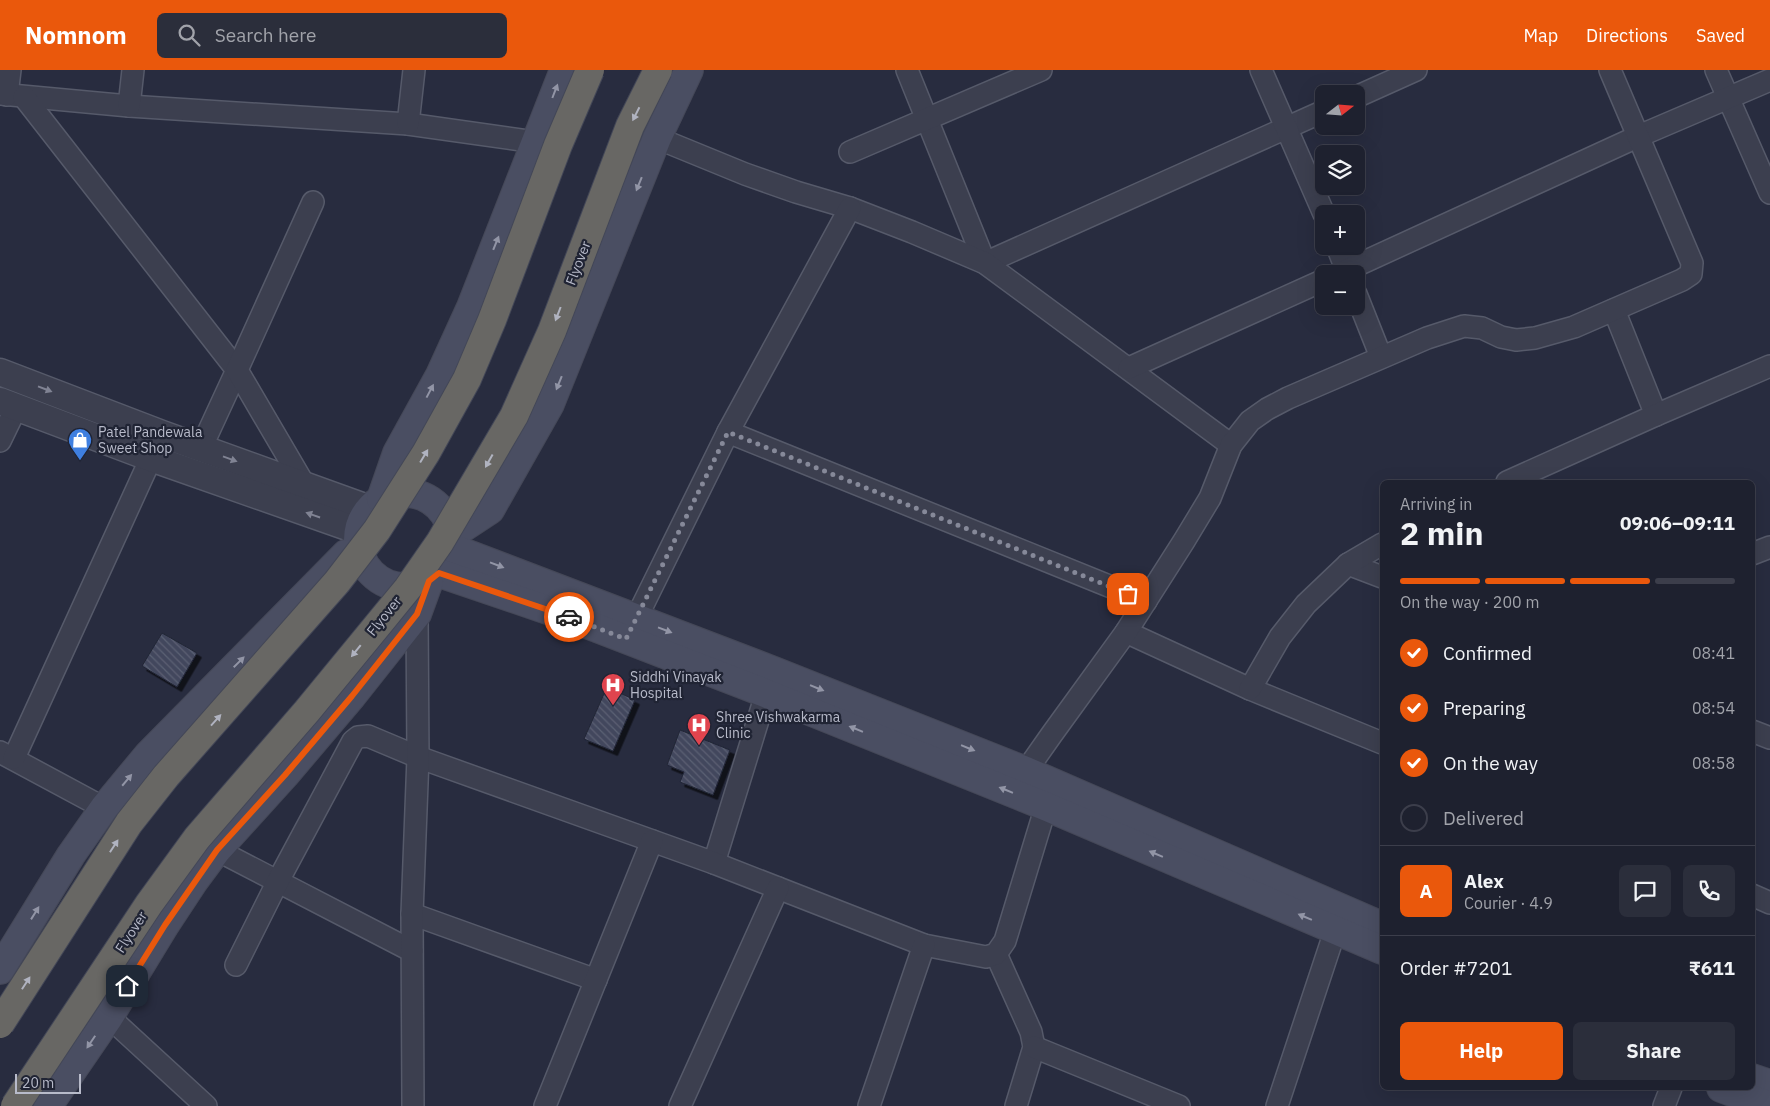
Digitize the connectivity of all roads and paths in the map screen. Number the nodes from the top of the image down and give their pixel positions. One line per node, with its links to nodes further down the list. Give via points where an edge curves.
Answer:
1 (10, 70): 16 (street)
2 (133, 70): 18 (street)
3 (414, 70): 21 (street)
4 (564, 70): 25 (main road, one-way to 4)
5 (590, 70): 88 (highway, one-way to 5, bridge, via 129,823 166,776 337,582 377,530 426,454 467,379)
6 (658, 70): 94 (highway, Flyover, one-way to 94, bridge, via 630,126 552,331 514,416 440,542 408,588 197,838 149,904)
7 (689, 70): 24 (main road)
8 (907, 70): 20 (street)
9 (1041, 70): 20 (street)
10 (1261, 70): 22 (street)
11 (1416, 70): 15 (street)
12 (1610, 70): 23 (street)
13 (1716, 70): 17 (street)
14 (1770, 80): 17 (street)
15 (1365, 93)
16 (10, 95): 18 (street); 39 (street)
17 (1728, 99): 23 (street); 27 (street)
18 (129, 106): 21 (street)
19 (1315, 115): 22 (street)
20 (927, 118): 26 (street); 31 (street)
21 (408, 124): 25 (street)
22 (1288, 128): 29 (street); 31 (street)
23 (1638, 136): 32 (street); 34 (street, via 1692,263 1691,274)
24 (657, 138): 30 (street, via 745,174); 51 (main road, one-way to 51, via 550,404 490,510)
25 (535, 142): 50 (main road, one-way to 25, via 471,307)
26 (850, 152)
27 (1770, 193)
28 (313, 202): 39 (street)
29 (1320, 205)
30 (850, 208): 31 (street); 43 (street)
31 (985, 264): 38 (street)
32 (1359, 265)
33 (1315, 284): 38 (street)
34 (1614, 310): 36 (street, via 1574,327 1535,338 1516,340 1482,328 1464,326); 42 (street)
35 (1364, 315): 36 (street)
36 (1380, 357): 45 (street, via 1267,409 1250,421)
37 (1770, 366): 42 (street)
38 (1129, 368): 45 (street)
39 (237, 370): 46 (street); 49 (street)
40 (0, 372): 46 (street, one-way to 46)
41 (8, 405): 44 (street); 47 (street)
42 (1656, 415): 48 (street)
43 (728, 432): 58 (street); 60 (street)
44 (0, 441)
45 (1232, 444): 58 (street, via 1210,498)
46 (201, 448): 49 (street, one-way to 49)
47 (151, 458): 50 (street, one-way to 47); 65 (street)
48 (1511, 480)
49 (305, 486): 50 (street)
50 (367, 520): 51 (main road, via 396,494 412,493 439,507 448,520); 57 (main road, via 359,551 374,576 387,584 401,587 415,587); 69 (main road, one-way to 50, via 148,755)
51 (452, 542): 57 (main road, via 448,562); 60 (main road, one-way to 60)
52 (1380, 545): 55 (street)
53 (1770, 547): 54 (street)
54 (1755, 553)
55 (1348, 564): 56 (street); 63 (street, via 1306,604 1280,637)
56 (1380, 576)
57 (434, 577): 59 (main road); 60 (main road, via 571,618)
58 (1146, 601): 61 (street)
59 (417, 614): 66 (street); 71 (main road, via 291,768)
60 (631, 629): 62 (main road)
61 (1126, 632): 63 (street); 67 (street)
62 (769, 682): 67 (main road, one-way to 67); 68 (main road, one-way to 62); 72 (street)
63 (1250, 688): 64 (street)
64 (1380, 742)
65 (7, 755): 69 (street)
66 (418, 757): 70 (street); 73 (street, via 368,736 358,736); 77 (street)
67 (1026, 771): 68 (main road)
68 (1049, 794): 78 (main road); 83 (street, via 1005,941)
69 (104, 808): 85 (main road, one-way to 69)
70 (652, 841): 72 (street); 86 (street)
71 (217, 850): 73 (street); 87 (main road, via 165,925)
72 (714, 863): 74 (street)
73 (278, 881): 82 (street); 84 (street)
74 (778, 888): 80 (street); 99 (street)
75 (1755, 896): 76 (street)
76 (1770, 903)
77 (412, 914): 82 (street); 86 (street)
78 (1339, 919): 79 (main road); 81 (main road); 103 (street)
79 (1380, 926)
80 (924, 945): 83 (street, via 986,957); 100 (street)
81 (1380, 949)
82 (412, 951): 97 (street)
83 (996, 954): 89 (street, via 1031,1032)
84 (236, 966)
85 (0, 970)
86 (596, 980): 98 (street)
87 (109, 1017): 95 (main road, one-way to 95); 96 (street)
88 (0, 1024)
89 (1034, 1047): 101 (street); 102 (street)
90 (1755, 1079): 91 (main road)
91 (1770, 1084)
92 (1670, 1090): 104 (street)
93 (1726, 1090): 105 (main road)
94 (15, 1106)
95 (48, 1106)
96 (206, 1106)
97 (413, 1106)
98 (545, 1106)
99 (680, 1106)
100 (869, 1106)
101 (1016, 1106)
102 (1179, 1106)
103 (1277, 1106)
104 (1664, 1106)
105 (1770, 1106)

